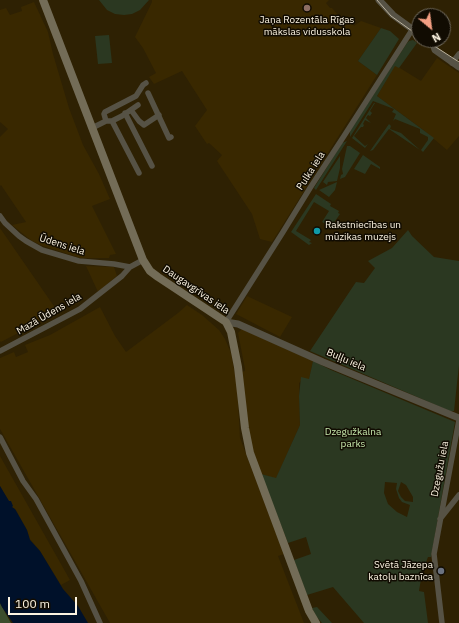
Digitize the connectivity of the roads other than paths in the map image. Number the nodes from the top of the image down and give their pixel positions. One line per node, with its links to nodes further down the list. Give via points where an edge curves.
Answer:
1 (379, 0): 3 (street)
2 (43, 2): 18 (main road, Daugavgrīvas iela)
3 (411, 29)
4 (411, 32): 25 (street, Pulka iela)
5 (434, 48): 7 (street)
6 (459, 54): 7 (street)
7 (452, 63): 8 (street)
8 (459, 67)
9 (146, 83): 16 (street, via 136,96 105,112)
10 (148, 93): 14 (street)
11 (138, 105): 12 (street)
12 (131, 110): 13 (street); 15 (street)
13 (125, 113): 16 (street); 17 (street)
14 (158, 115): 15 (street, via 144,125); 19 (street, via 169,138)
15 (139, 120): 17 (street)
16 (109, 121): 18 (street); 21 (street)
17 (131, 124): 20 (street)
18 (92, 128): 23 (main road, Daugavgrīvas iela)
19 (171, 137)
20 (152, 166)
21 (138, 173)
22 (0, 216): 24 (street, Ūdens iela, via 19,236 42,250 79,261)
23 (143, 260): 24 (street, Mazā Ūdens iela); 25 (main road, Daugavgrīvas iela, via 158,277)
24 (130, 267): 26 (street, Mazā Ūdens iela, via 80,308)
25 (226, 322): 27 (street, Buļļu iela, via 238,324); 32 (main road, Daugavgrīvas iela, via 236,354 250,454 311,616)
26 (0, 351)
27 (459, 419): 30 (street, Dzegužu iela)
28 (0, 437): 31 (street, via 77,574)
29 (459, 495): 30 (street)
30 (439, 521): 33 (street, Dzegužu iela, via 434,554)
31 (100, 623)
32 (316, 623)
33 (442, 623)

